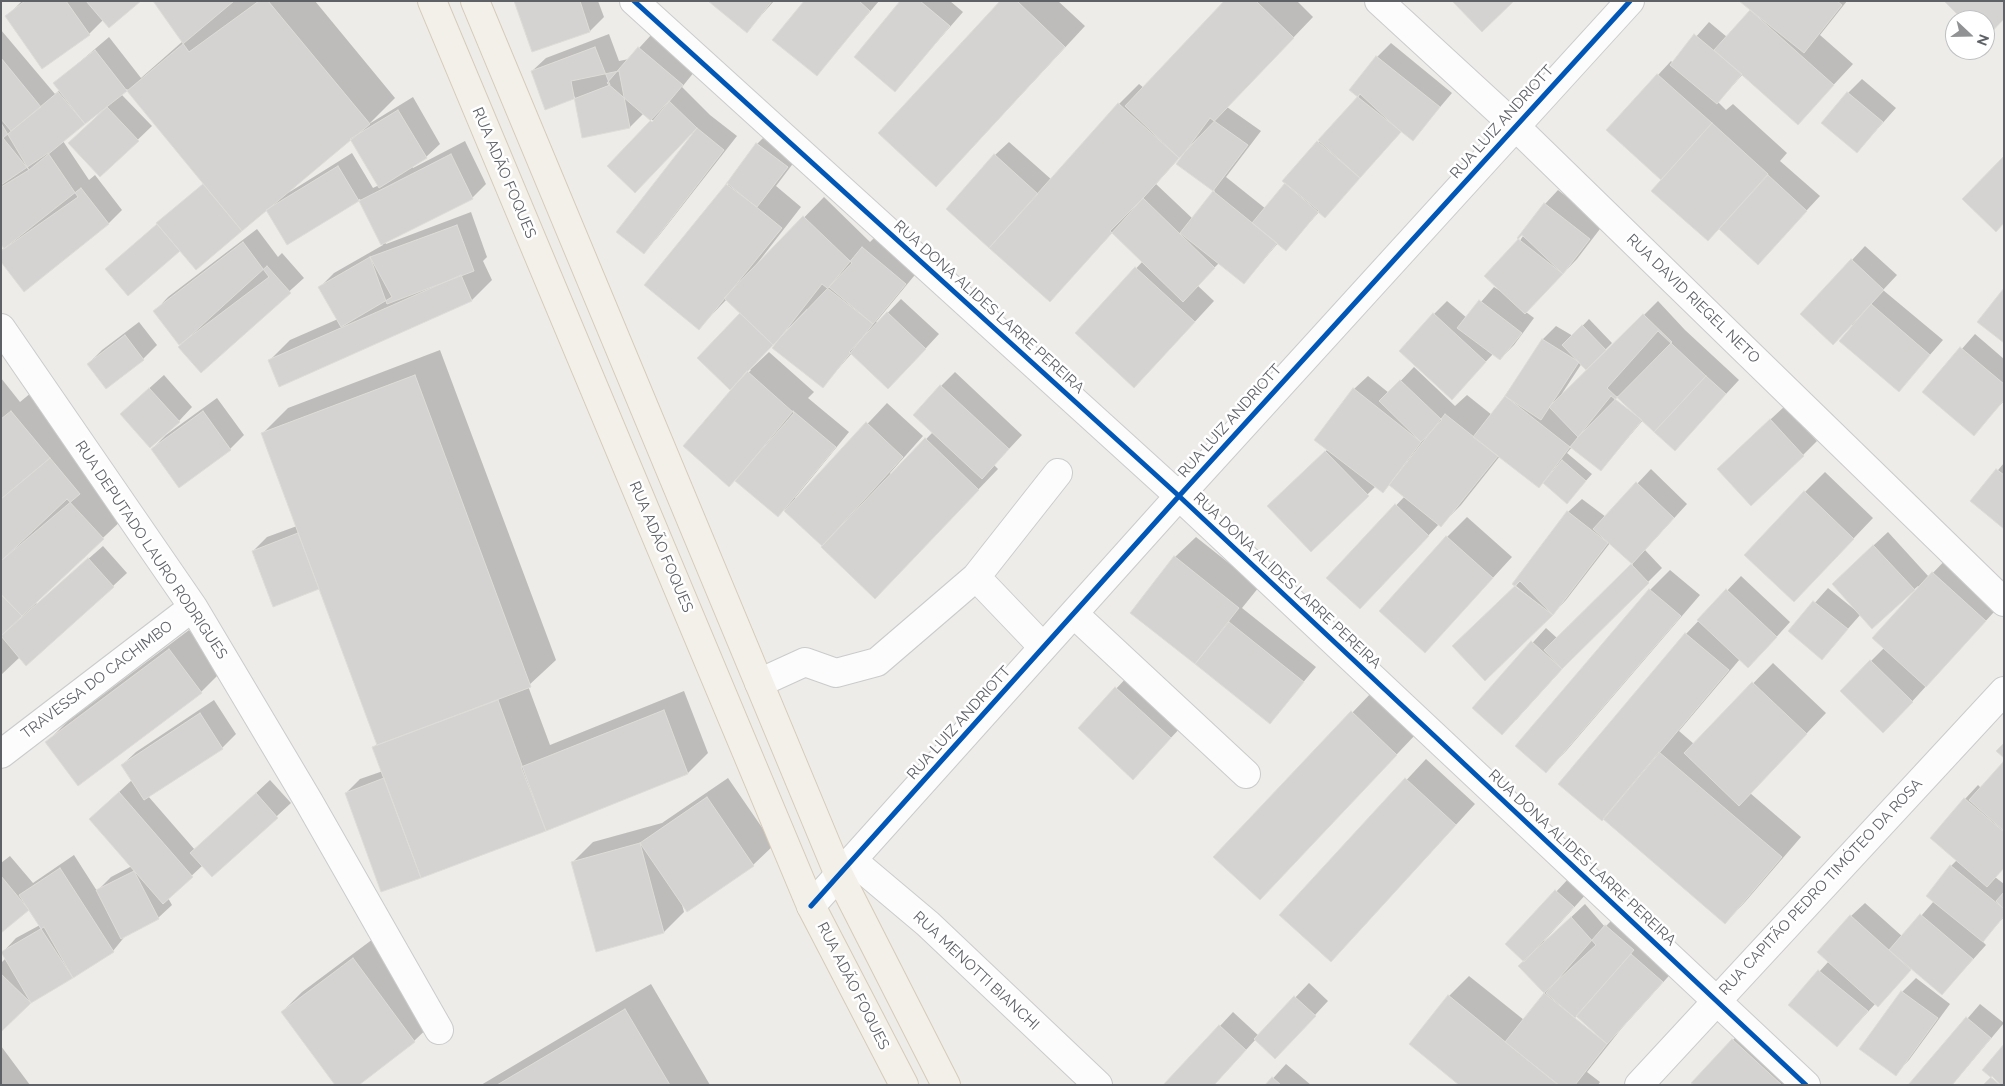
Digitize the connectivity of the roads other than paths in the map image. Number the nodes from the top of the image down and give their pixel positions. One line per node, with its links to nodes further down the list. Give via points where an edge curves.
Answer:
1 (432, 1): 20 (main road, RUA ADÃO FOQUES)
2 (475, 1): 15 (main road)
3 (1379, 1): 6 (street, RUA DAVID RIEGEL NETO)
4 (1630, 1): 6 (street, RUA LUIZ ANDRIOTT)
5 (645, 5): 9 (street, RUA DONA ALIDES LARRE PEREIRA)
6 (1515, 126): 9 (street, RUA LUIZ ANDRIOTT); 11 (street, RUA DAVID RIEGEL NETO)
7 (1, 328): 12 (street, RUA DEPUTADO LAURO RODRIGUES)
8 (1058, 473): 10 (street)
9 (1179, 496): 13 (street, RUA LUIZ ANDRIOTT); 21 (street, RUA DONA ALIDES LARRE PEREIRA)
10 (976, 577): 14 (street); 15 (street, via 877,662 836,673 805,662)
11 (2004, 602)
12 (193, 607): 17 (street, TRAVESSA DO CACHIMBO); 22 (street, RUA DEPUTADO LAURO RODRIGUES)
13 (1074, 614): 14 (street, RUA LUIZ ANDRIOTT); 18 (street)
14 (1044, 648): 19 (street, RUA LUIZ ANDRIOTT)
15 (759, 684): 19 (main road)
16 (2004, 691): 21 (street, RUA CAPITÃO PEDRO TIMÓTEO DA ROSA)
17 (1, 754)
18 (1246, 774)
19 (846, 868): 20 (street, RUA LUIZ ANDRIOTT); 24 (main road); 25 (street, RUA MENOTTI BIANCHI, via 928,924)
20 (811, 906): 23 (main road, RUA ADÃO FOQUES)
21 (1715, 1000): 26 (street, RUA CAPITÃO PEDRO TIMÓTEO DA ROSA); 27 (street, RUA DONA ALIDES LARRE PEREIRA)
22 (439, 1030)
23 (904, 1085)
24 (946, 1085)
25 (1098, 1085)
26 (1639, 1085)
27 (1806, 1085)

